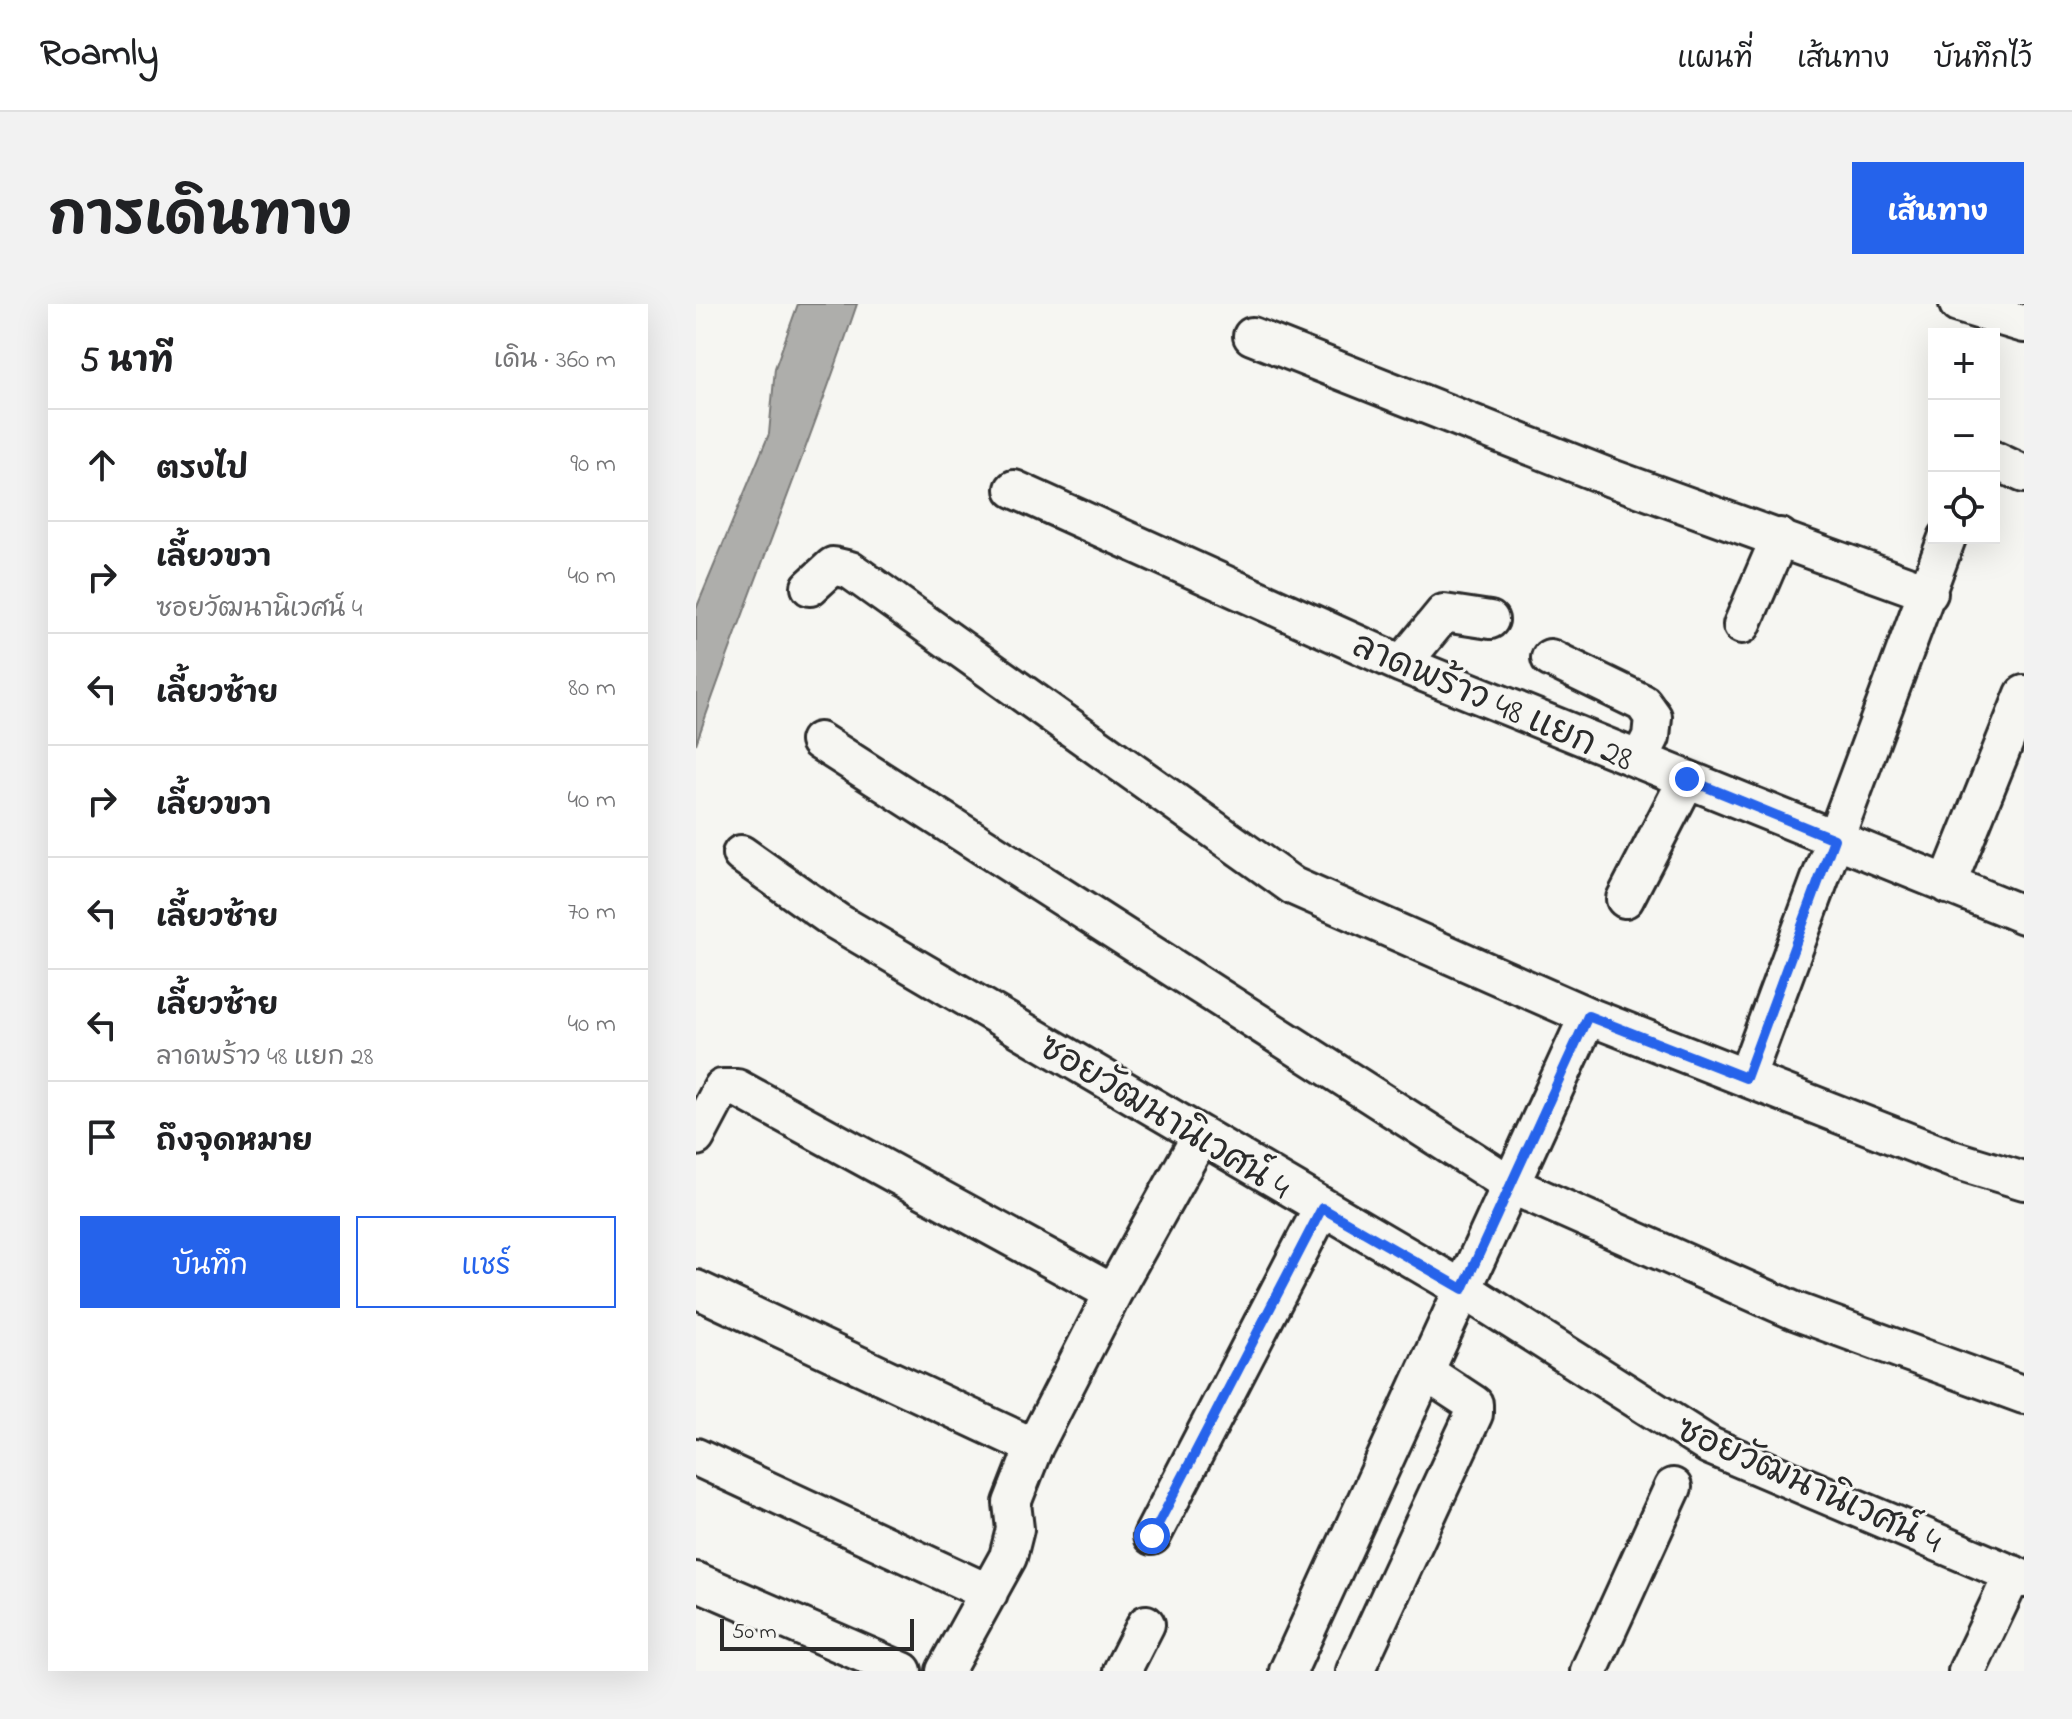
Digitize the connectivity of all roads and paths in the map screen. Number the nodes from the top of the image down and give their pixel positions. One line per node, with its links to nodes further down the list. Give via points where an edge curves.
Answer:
1 (1958, 304): 2 (street)
2 (2024, 324)
3 (1252, 336): 7 (street, via 1611,478)
4 (2000, 463): 5 (street)
5 (2024, 474)
6 (1014, 489): 14 (street, ลาดพร้าว 48 แยก 28)
7 (1780, 537): 10 (street); 12 (street)
8 (1945, 544): 10 (street)
9 (810, 587): 24 (street, via 833,566 850,570 1293,886)
10 (1929, 593): 19 (street)
11 (1490, 620): 14 (street, via 1444,613)
12 (1742, 625)
13 (1550, 658): 17 (street, via 1643,703 1653,717 1651,737)
14 (1402, 664): 17 (street, ลาดพร้าว 48 แยก 28)
15 (2024, 694): 21 (street)
16 (819, 741): 29 (street)
17 (1639, 760): 18 (street, ลาดพร้าว 48 แยก 28)
18 (1687, 779): 19 (street, ลาดพร้าว 48 แยก 28); 22 (street)
19 (1834, 839): 21 (street, ลาดพร้าว 48 แยก 28); 25 (street)
20 (741, 854): 26 (street, ซอยวัฒนานิเวศน์ 4, via 836,921)
21 (1947, 885): 23 (street, ลาดพร้าว 48 แยก 28)
22 (1625, 899)
23 (2024, 915)
24 (1588, 1016): 25 (street); 29 (street)
25 (1746, 1078): 28 (street, via 1955,1160)
26 (1201, 1135): 30 (street, ซอยวัฒนานิเวศน์ 4); 33 (street)
27 (696, 1137): 33 (street, via 722,1088 737,1088)
28 (2024, 1181)
29 (1513, 1186): 32 (street); 35 (street, via 1795,1311)
30 (1322, 1208): 32 (street, ซอยวัฒนานิเวศน์ 4); 39 (street)
31 (696, 1289): 36 (street)
32 (1463, 1289): 34 (street); 40 (street, ซอยวัฒนานิเวศน์ 4, via 1710,1446)
33 (1113, 1293): 36 (street)
34 (1427, 1373): 47 (street); 48 (street, via 1467,1396 1474,1414)
35 (2024, 1395)
36 (1034, 1447): 42 (street, via 1012,1503 1013,1543)
37 (696, 1457): 42 (street)
38 (1673, 1487): 49 (street)
39 (1152, 1536)
40 (2018, 1576): 50 (street)
41 (696, 1581): 44 (street)
42 (989, 1593): 45 (street)
43 (1146, 1624): 46 (street)
44 (903, 1671)
45 (945, 1671)
46 (1122, 1671)
47 (1288, 1671)
48 (1355, 1671)
49 (1589, 1671)
50 (1967, 1671)

